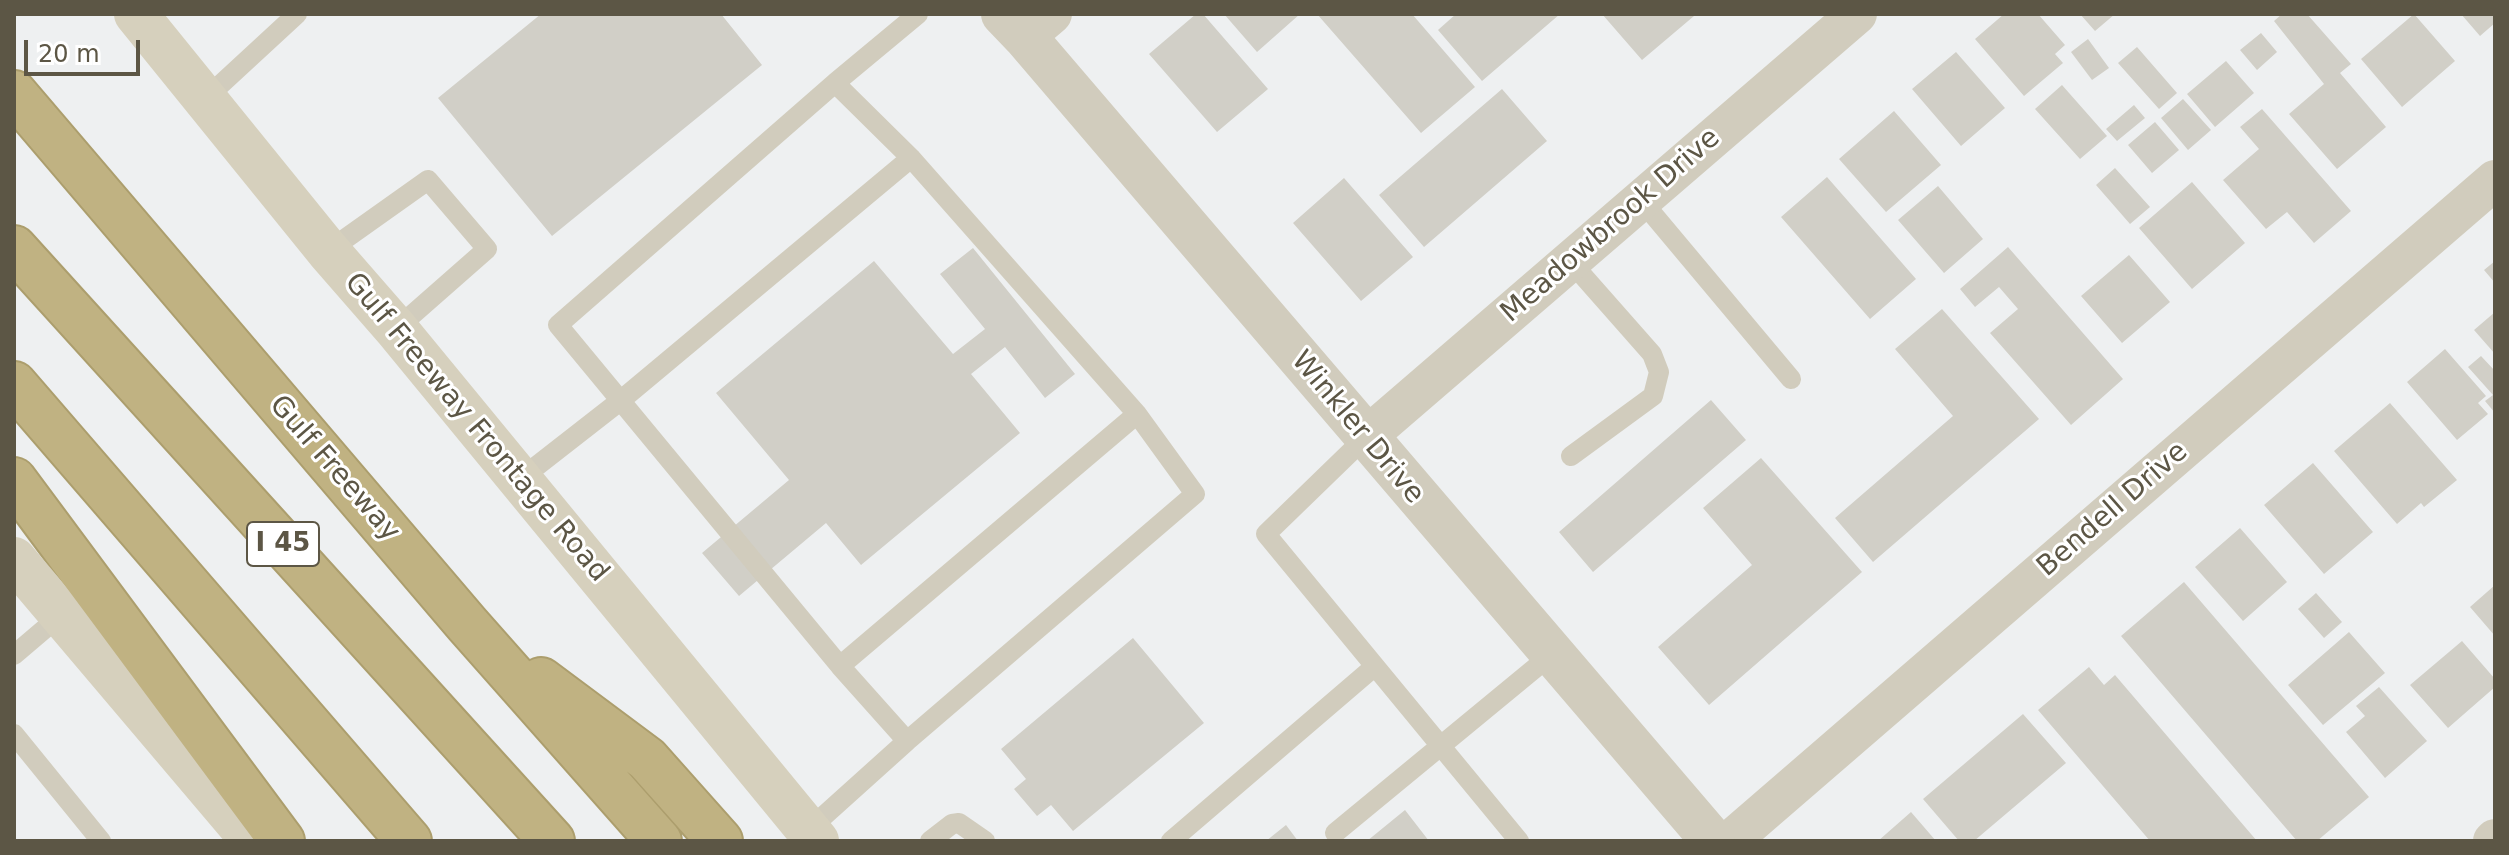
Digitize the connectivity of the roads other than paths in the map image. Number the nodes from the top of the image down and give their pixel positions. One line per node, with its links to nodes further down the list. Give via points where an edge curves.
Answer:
1 (136, 14): 8 (main road, Gulf Freeway Frontage Road)
2 (297, 14): 8 (lane)
3 (918, 14): 6 (lane)
4 (1857, 14): 11 (street, Meadowbrook Drive)
5 (1027, 22): 20 (street, Winkler Drive)
6 (835, 83): 9 (lane); 18 (lane, via 558,325)
7 (14, 93): 26 (highway, Gulf Freeway)
8 (206, 98): 13 (main road, Gulf Freeway Frontage Road)
9 (911, 158): 18 (lane); 19 (lane)
10 (2495, 180): 48 (street, Bendell Drive)
11 (1641, 200): 14 (street, Meadowbrook Drive); 16 (lane)
12 (14, 248): 40 (highway, I 45)
13 (328, 251): 15 (main road, Gulf Freeway Frontage Road); 15 (lane, via 428,180 458,214 487,249)
14 (1570, 261): 20 (street, Meadowbrook Drive); 21 (lane, via 1652,354 1659,372 1653,396)
15 (396, 329): 22 (main road, Gulf Freeway Frontage Road)
16 (1791, 379)
17 (14, 384): 39 (highway)
18 (620, 401): 22 (lane); 29 (lane)
19 (1137, 414): 29 (lane); 32 (lane, via 1195,494)
20 (1365, 438): 28 (street, Winkler Drive); 30 (lane, via 1266,534)
21 (1571, 456)
22 (520, 479): 35 (main road, Gulf Freeway Frontage Road)
23 (14, 480): 38 (highway)
24 (14, 559): 25 (main road)
25 (61, 615): 27 (lane); 37 (main road)
26 (467, 624): 41 (highway, Gulf Freeway); 42 (highway, via 647,759)
27 (14, 655)
28 (1551, 655): 33 (lane); 47 (street, Winkler Drive)
29 (840, 666): 32 (lane)
30 (1374, 667): 33 (lane); 45 (lane)
31 (14, 734): 36 (lane)
32 (907, 741): 35 (lane)
33 (1438, 746): 34 (lane); 46 (lane)
34 (1335, 833)
35 (812, 836)
36 (101, 841)
37 (253, 841)
38 (282, 841)
39 (409, 841)
40 (552, 841)
41 (659, 841)
42 (720, 841)
43 (930, 841): 44 (lane, via 959,823)
44 (985, 841)
45 (1171, 841)
46 (1519, 841)
47 (1713, 841)
48 (1730, 841)

